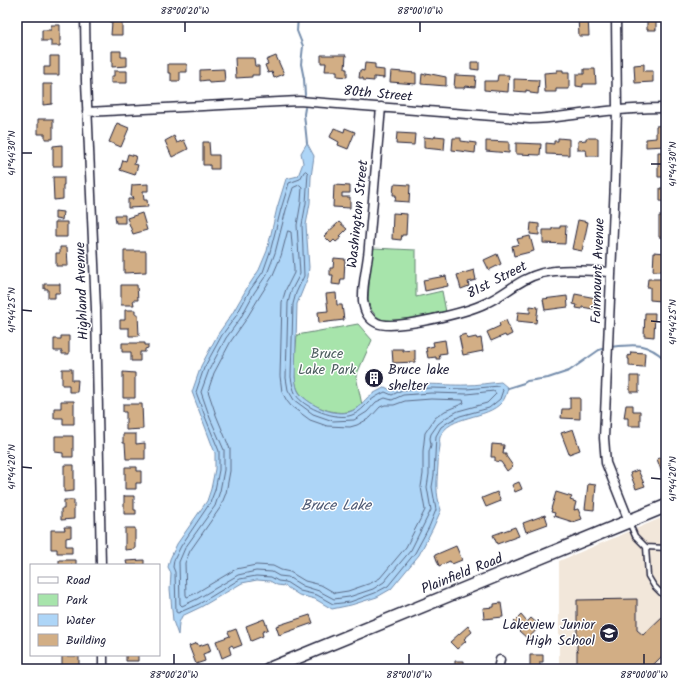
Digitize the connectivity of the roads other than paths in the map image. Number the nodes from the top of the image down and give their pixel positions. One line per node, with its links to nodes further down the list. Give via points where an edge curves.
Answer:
1 (85, 17): 6 (street, Highland Avenue)
2 (616, 17): 5 (street, Fairmount Avenue)
3 (381, 107): 5 (street, 80th Street, via 530,119); 6 (street, 80th Street, via 299,101); 8 (street, Washington Street, via 363,290 364,307)
4 (666, 108): 5 (street, 80th Street)
5 (617, 110): 7 (street, Fairmount Avenue)
6 (87, 112): 13 (street, Highland Avenue, via 96,309)
7 (611, 272): 8 (street, 81st Street, via 564,270 542,273 520,282 489,302 474,308 396,325 386,326); 10 (street, Fairmount Avenue, via 604,452)
8 (373, 320)
9 (666, 506): 10 (main road, Plainfield Road)
10 (629, 521): 11 (lane, via 635,536); 17 (main road, Plainfield Road)
11 (646, 547): 12 (lane); 14 (lane, via 648,576)
12 (666, 548)
13 (101, 564)
14 (666, 598)
15 (103, 656): 18 (street)
16 (500, 660): 19 (street)
17 (274, 668)
18 (103, 669)
19 (498, 669)

